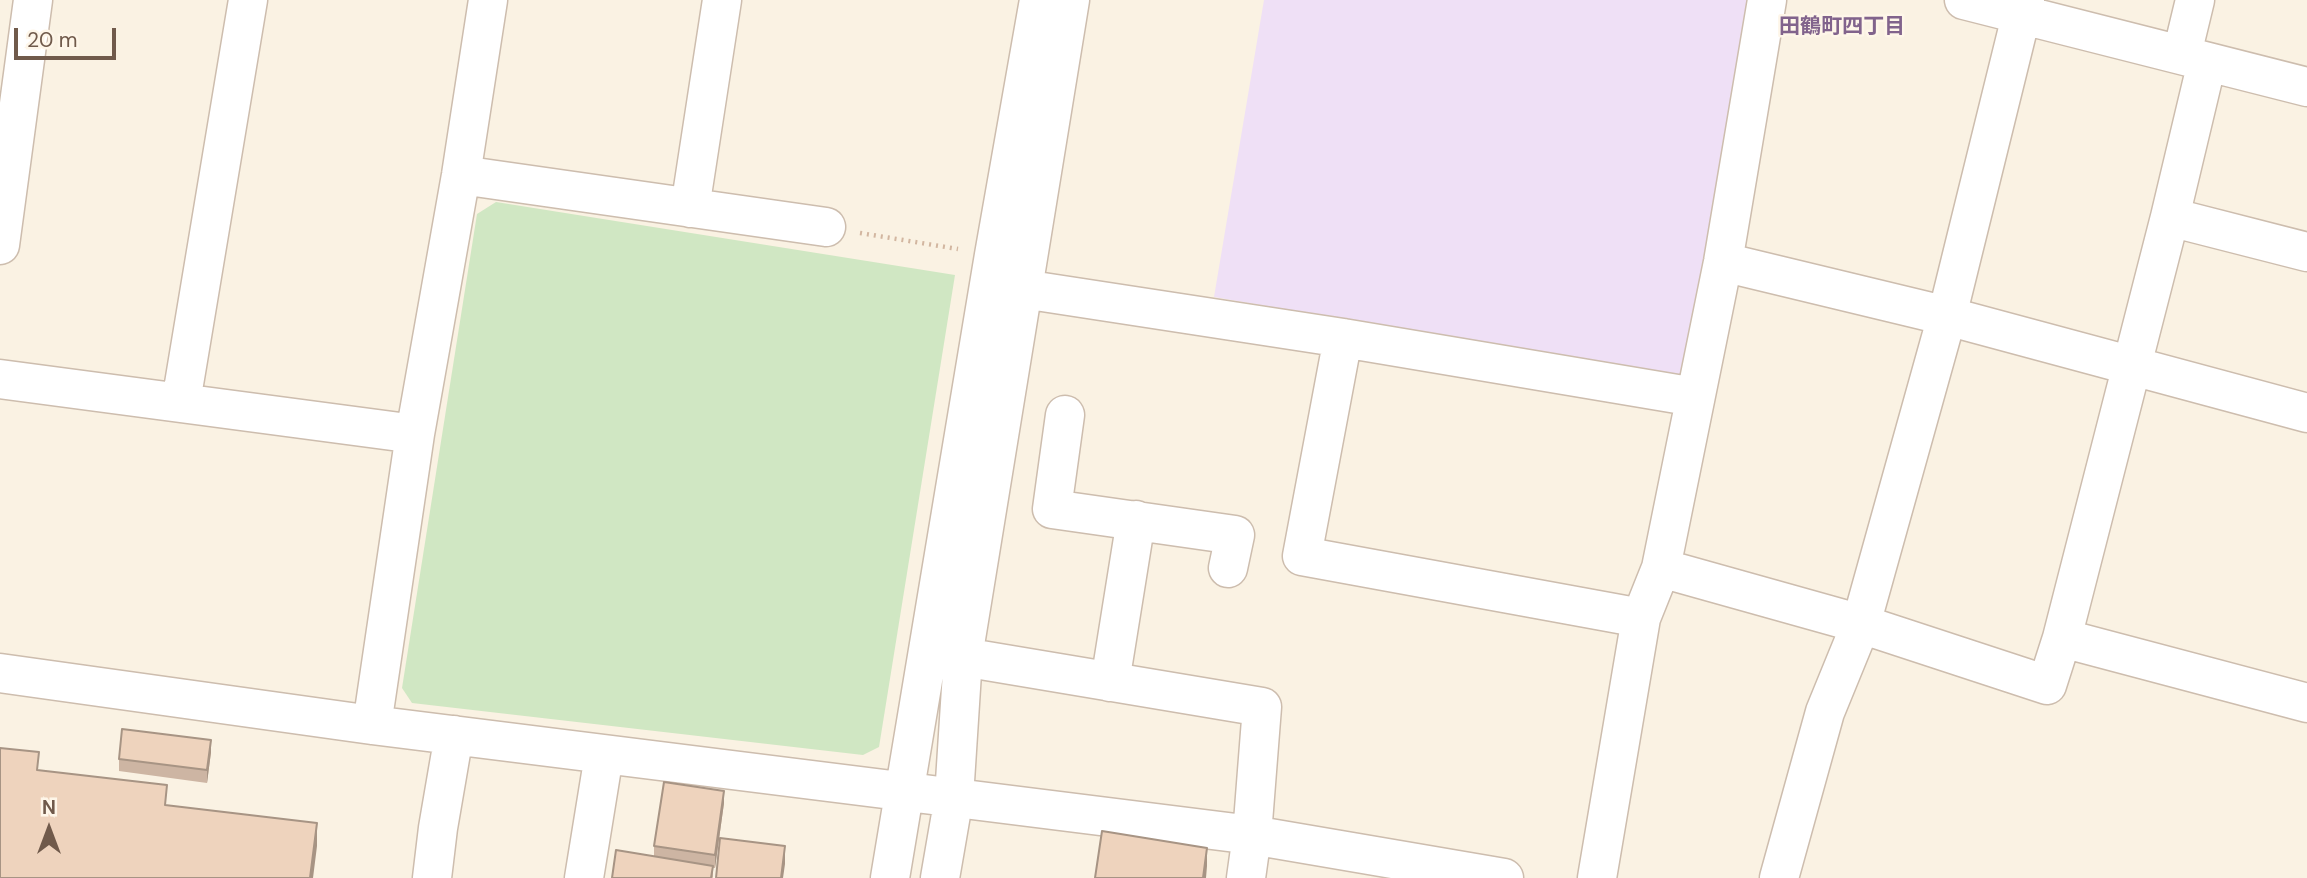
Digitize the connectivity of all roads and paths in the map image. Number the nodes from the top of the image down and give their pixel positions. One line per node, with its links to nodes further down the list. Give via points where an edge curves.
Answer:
1 (33, 0): 17 (street)
2 (248, 0): 27 (street)
3 (488, 0): 13 (street)
4 (722, 0): 14 (street)
5 (1039, 0): 19 (street)
6 (1070, 0): 21 (street)
7 (1767, 0): 20 (street)
8 (1964, 0): 10 (street)
9 (2195, 0): 11 (street)
10 (2023, 8): 11 (street); 22 (street)
11 (2194, 58): 12 (street); 15 (street)
12 (2307, 87)
13 (461, 175): 14 (street); 30 (street)
14 (690, 208): 16 (street)
15 (2170, 217): 18 (street); 24 (street)
16 (826, 227): 19 (path)
17 (0, 245)
18 (2307, 252)
19 (994, 255): 44 (street)
20 (1723, 262): 22 (street); 26 (street)
21 (1023, 289): 23 (street); 37 (street)
22 (1947, 316): 24 (street); 35 (street)
23 (1343, 338): 26 (street); 34 (street, via 1302,556)
24 (2131, 366): 28 (street); 36 (street)
25 (0, 379): 27 (street)
26 (1695, 397): 33 (street)
27 (181, 402): 30 (street)
28 (2307, 413)
29 (1065, 415): 31 (street, via 1052,509)
30 (415, 434): 41 (street)
31 (1136, 520): 32 (street, via 1235,535); 39 (street)
32 (1228, 568)
33 (1661, 568): 34 (street); 35 (street)
34 (1642, 618): 53 (street)
35 (1861, 624): 36 (street, via 2047,685); 54 (street, via 1825,712)
36 (2062, 638): 40 (street)
37 (963, 657): 39 (street); 45 (street)
38 (0, 673): 41 (street)
39 (1110, 682): 46 (street, via 1202,682 1262,706)
40 (2307, 703)
41 (372, 725): 42 (street)
42 (454, 735): 43 (street); 47 (street)
43 (604, 755): 44 (street); 48 (street)
44 (904, 790): 45 (street); 49 (street)
45 (954, 797): 46 (street); 50 (street)
46 (1252, 835): 51 (street); 52 (street)
47 (432, 878)
48 (584, 878)
49 (890, 878)
50 (940, 878)
51 (1246, 878)
52 (1504, 878)
53 (1597, 878)
54 (1779, 878)

